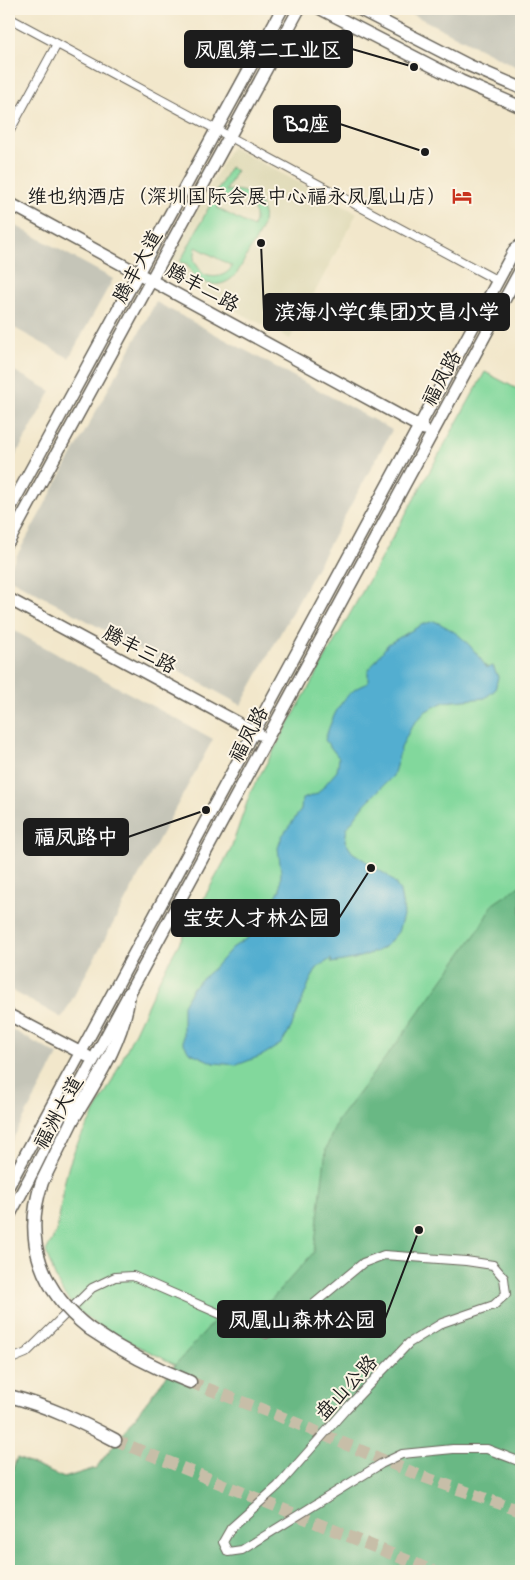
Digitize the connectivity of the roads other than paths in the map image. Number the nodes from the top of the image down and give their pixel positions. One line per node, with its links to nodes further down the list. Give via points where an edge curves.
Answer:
1 (282, 9): 9 (main road, 腾丰大道)
2 (299, 9): 11 (main road, 腾丰大道)
3 (321, 9): 8 (main road, via 460,80)
4 (359, 9): 7 (main road, via 468,65)
5 (9, 18): 6 (street)
6 (57, 44): 9 (street); 10 (street)
7 (521, 88)
8 (521, 107)
9 (216, 130): 11 (street); 15 (main road, 腾丰大道)
10 (9, 132)
11 (229, 137): 16 (main road, 腾丰大道); 17 (street)
12 (9, 203): 15 (main road, 腾丰二路)
13 (521, 245): 17 (main road, 福凤路, via 515,249)
14 (521, 269): 19 (main road, 福凤路)
15 (138, 273): 16 (main road, 腾丰二路); 20 (main road, 腾丰大道)
16 (151, 280): 18 (main road, 腾丰二路); 21 (main road, 腾丰大道)
17 (498, 281): 18 (main road, 福凤路)
18 (420, 426): 19 (main road, 腾丰二路); 23 (main road, 福凤路)
19 (432, 433): 24 (main road, 福凤路)
20 (9, 510)
21 (9, 541)
22 (9, 599): 23 (main road, 腾丰三路)
23 (254, 732): 24 (main road, 腾丰三路); 25 (main road, 福凤路)
24 (267, 739): 26 (main road, 福凤路)
25 (186, 857): 26 (main road); 29 (main road, 福凤路)
26 (199, 864): 27 (main road, 福凤路)
27 (129, 994): 30 (main road, 福凤路); 34 (main road, 福洲大道, bridge, via 123,1024 108,1061 72,1121 40,1188 34,1215 34,1237 43,1271 55,1294 70,1312 109,1343 142,1362)
28 (9, 1015): 29 (main road)
29 (80, 1053): 30 (main road); 31 (main road, 福凤路)
30 (94, 1060): 32 (main road, 福凤路)
31 (9, 1185)
32 (9, 1216)
33 (9, 1360): 39 (street, 盘山公路, via 26,1353 92,1288 115,1278 133,1276 266,1334 286,1327 363,1263 384,1255 493,1265 504,1278 506,1294 494,1305 442,1323 408,1343 278,1486 230,1528 223,1542 228,1552 242,1550 402,1454 453,1449 487,1450)
34 (190, 1382)
35 (9, 1388): 37 (main road)
36 (13, 1397): 37 (main road)
37 (40, 1404): 38 (main road)
38 (115, 1440)
39 (521, 1462)

